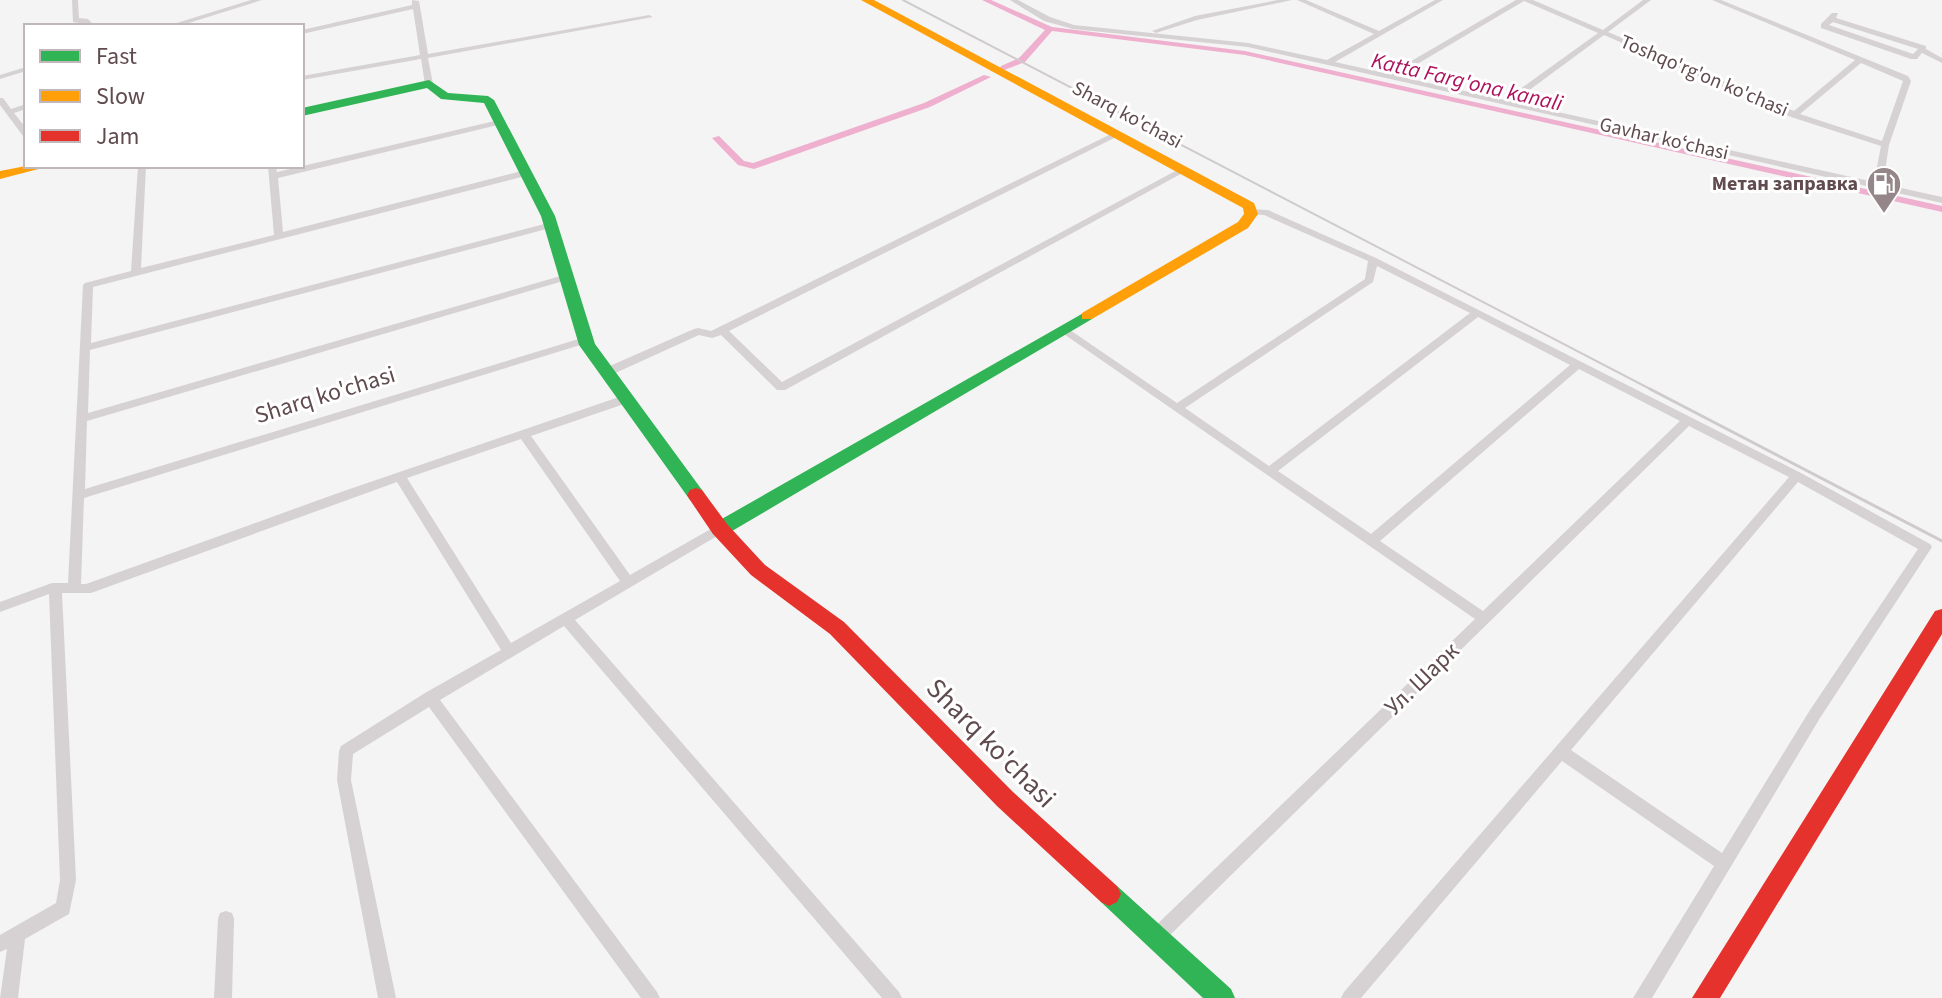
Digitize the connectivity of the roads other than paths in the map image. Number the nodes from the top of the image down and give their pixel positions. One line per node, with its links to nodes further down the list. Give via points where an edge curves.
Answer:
1 (75, 0): 16 (street, via 76,20)
2 (259, 0): 13 (street)
3 (866, 0): 40 (main road, Sharq ko'chasi)
4 (1032, 0): 11 (street)
5 (1289, 0): 20 (street)
6 (1300, 0): 22 (street)
7 (1440, 0): 22 (street)
8 (1526, 0): 21 (street, Toshqo'rg'on ko'chasi); 29 (street, Toshqo'rg'on ko'chasi)
9 (1648, 0): 21 (street)
10 (1715, 0): 24 (street)
11 (1016, 1): 20 (street, Gavhar koʻchasi, via 1073,27)
12 (415, 3): 19 (street); 23 (street)
13 (217, 13): 17 (street); 18 (street)
14 (649, 17): 23 (street)
15 (1833, 17): 25 (street, via 1923,48)
16 (89, 24)
17 (178, 24)
18 (217, 24)
19 (304, 31)
20 (1146, 33): 26 (street, Gavhar koʻchasi, via 1248,45)
21 (1603, 33): 33 (street); 37 (street, Toshqo'rg'on ko'chasi)
22 (1379, 34): 26 (street)
23 (424, 55): 30 (street); 31 (street)
24 (1860, 60): 37 (street); 41 (street, via 1907,81)
25 (1942, 61)
26 (1328, 63): 29 (street, Gavhar koʻchasi)
27 (24, 70): 28 (street)
28 (0, 77)
29 (1390, 77): 33 (street, Gavhar koʻchasi)
30 (304, 78)
31 (429, 84): 36 (main road); 38 (main road, via 445,96 488,100)
32 (0, 100): 35 (street)
33 (1506, 103): 49 (street, Gavhar koʻchasi)
34 (24, 107): 35 (street)
35 (9, 112): 39 (street)
36 (304, 112)
37 (1794, 115): 41 (street, Toshqo'rg'on ko'chasi)
38 (499, 122): 42 (street); 47 (main road, Sharq ko'chasi)
39 (24, 131)
40 (1116, 135): 45 (main road, Sharq ko'chasi); 58 (street)
41 (1885, 145): 49 (street)
42 (304, 164)
43 (26, 168): 48 (main road)
44 (142, 168): 55 (street)
45 (1184, 170): 51 (main road, Sharq ko'chasi, via 1240,199); 58 (street, via 781,387)
46 (272, 171): 53 (street)
47 (526, 173): 52 (main road, Sharq ko'chasi); 53 (street)
48 (0, 175)
49 (1878, 186): 50 (street, Gavhar koʻchasi)
50 (1942, 200)
51 (1251, 212): 54 (street, via 1265,212); 59 (main road, via 1243,225)
52 (551, 225): 56 (main road, Sharq ko'chasi); 61 (street)
53 (279, 236): 55 (street)
54 (1373, 260): 57 (street); 65 (street, via 1370,280)
55 (136, 273): 61 (street, via 88,285)
56 (567, 277): 60 (main road, Sharq ko'chasi); 66 (street, Sharq ko'chasi)
57 (1477, 313): 62 (street); 69 (street)
58 (722, 330): 63 (street, via 712,335 698,331)
59 (1063, 330): 65 (street); 73 (main road)
60 (586, 340): 63 (main road, Sharq ko'chasi); 72 (street, Sharq ko'chasi)
61 (85, 348): 66 (street)
62 (1577, 365): 67 (street); 74 (street)
63 (607, 372): 64 (main road, Sharq ko'chasi)
64 (626, 399): 68 (street); 73 (main road, Sharq ko'chasi)
65 (1177, 408): 69 (street)
66 (81, 419): 72 (street)
67 (1688, 420): 70 (street); 80 (street, Ул. Шарк)
68 (524, 435): 71 (street); 75 (street)
69 (1269, 472): 74 (street)
70 (1797, 476): 84 (street); 85 (street, via 1926,547)
71 (400, 477): 77 (street); 82 (street)
72 (79, 495): 77 (street)
73 (720, 529): 75 (street); 88 (main road, Sharq ko'chasi, via 758,570 837,628 1005,799)
74 (1371, 541): 80 (street)
75 (629, 583): 81 (street)
76 (55, 588): 77 (street); 78 (street); 87 (street, via 68,880 63,908)
77 (74, 589)
78 (0, 607)
79 (1942, 617): 98 (main road)
80 (1485, 619): 88 (street, Ул. Шарк)
81 (567, 620): 82 (street); 94 (street)
82 (510, 653): 83 (street)
83 (430, 697): 92 (street, via 346,751 344,780); 93 (street)
84 (1562, 752): 85 (street); 96 (street)
85 (1724, 864): 97 (street)
86 (226, 919): 91 (street)
87 (17, 934): 89 (street); 90 (street)
88 (1156, 937): 95 (main road, Sharq ko'chasi)
89 (0, 944)
90 (9, 998)
91 (223, 998)
92 (387, 998)
93 (651, 998)
94 (893, 998)
95 (1222, 998)
96 (1350, 998)
97 (1642, 998)
98 (1705, 998)

